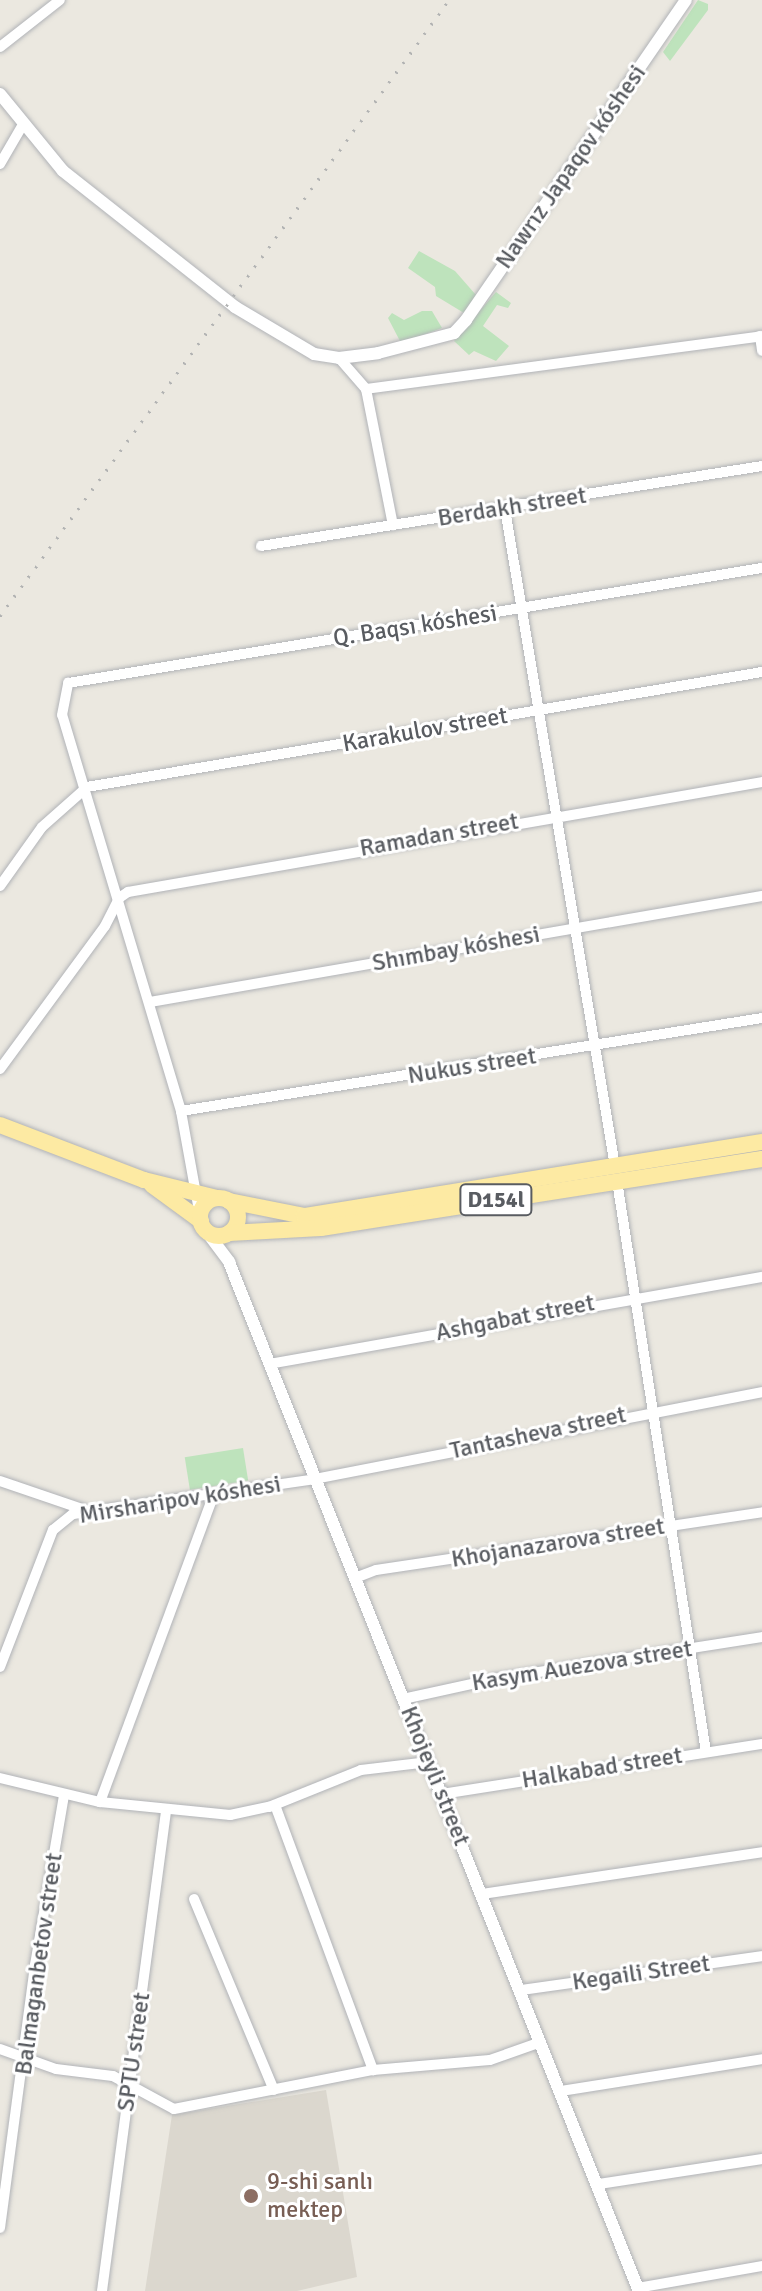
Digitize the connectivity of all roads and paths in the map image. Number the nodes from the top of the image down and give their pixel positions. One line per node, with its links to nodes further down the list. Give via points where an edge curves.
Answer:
1 (60, 0): 3 (street)
2 (686, 0): 9 (street, Nawrız Japaqov kóshesi, via 454,333 416,347)
3 (0, 47)
4 (0, 94): 5 (street)
5 (22, 126): 6 (street); 9 (street, via 63,171 228,302 291,344)
6 (0, 164)
7 (761, 336): 8 (street); 10 (street)
8 (762, 351)
9 (339, 358): 10 (street)
10 (366, 389): 13 (street)
11 (762, 466): 12 (street, Berdakh street)
12 (505, 509): 13 (street, Berdakh street); 16 (street)
13 (393, 525): 14 (street, Berdakh street)
14 (261, 546)
15 (762, 568): 16 (street, Q. Baqsı kóshesi)
16 (522, 608): 18 (street); 20 (street, Q. Baqsı kóshesi, via 68,683 62,715)
17 (762, 672): 18 (street, Karakulov street)
18 (539, 711): 20 (street, Karakulov street); 21 (street)
19 (762, 782): 21 (street, Ramadan street)
20 (87, 787): 22 (street, via 42,827); 24 (street)
21 (556, 814): 24 (street, Ramadan street, via 128,892); 25 (street)
22 (0, 886)
23 (762, 896): 25 (street, Shımbay kóshesi)
24 (119, 898): 26 (street); 29 (street, via 105,926)
25 (575, 928): 26 (street, Shımbay kóshesi); 28 (street)
26 (150, 1002): 30 (street)
27 (762, 1018): 28 (street, Nukus street)
28 (595, 1047): 30 (street, Nukus street); 34 (street)
29 (0, 1069)
30 (181, 1111): 36 (street)
31 (0, 1125): 35 (main road, D154l)
32 (762, 1142): 34 (main road, D154l)
33 (762, 1159): 34 (main road, D154l)
34 (616, 1173): 37 (main road, D154l, via 304,1216); 39 (main road, D154l, via 321,1228); 42 (street)
35 (144, 1180): 36 (main road, D154l); 38 (main road, D154l)
36 (196, 1193): 37 (main road, D154l); 38 (street)
37 (223, 1199): 38 (main road, via 203,1206); 39 (main road, via 238,1217)
38 (202, 1223): 39 (main road, D154l, via 217,1236); 40 (street)
39 (229, 1233): 40 (street)
40 (229, 1262): 43 (street, Khojeyli street)
41 (762, 1277): 42 (street, Ashgabat street)
42 (636, 1295): 43 (street, Ashgabat street); 45 (street)
43 (269, 1364): 46 (street, Khojeyli street)
44 (762, 1392): 45 (street, Tantasheva street)
45 (655, 1409): 46 (street, Tantasheva street); 51 (street)
46 (315, 1479): 48 (street, Mirsharipov kóshesi); 52 (street, Khojeyli street)
47 (0, 1481): 49 (street)
48 (214, 1494): 49 (street, Mirsharipov kóshesi); 63 (street)
49 (90, 1512): 55 (street, Mirsharipov kóshesi, via 73,1514 53,1530)
50 (762, 1512): 51 (street, Khojanazarova street)
51 (672, 1526): 52 (street, Khojanazarova street, via 376,1570); 54 (street)
52 (355, 1578): 56 (street, Khojeyli street)
53 (762, 1637): 54 (street, Kasym Auezova street)
54 (688, 1649): 56 (street, Kasym Auezova street); 58 (street)
55 (0, 1667)
56 (403, 1699): 59 (street, Khojeyli street)
57 (762, 1744): 58 (street, Halkabad street)
58 (706, 1752): 61 (street, Halkabad street)
59 (429, 1762): 61 (street, Khojeyli street); 64 (street, via 361,1770)
60 (0, 1778): 62 (street)
61 (442, 1794): 67 (street, Khojeyli street)
62 (64, 1795): 63 (street); 73 (street, Balmaganbetov street)
63 (100, 1802): 65 (street)
64 (275, 1805): 65 (street, via 230,1815); 75 (street)
65 (166, 1812): 76 (street, SPTU street)
66 (762, 1852): 67 (street)
67 (482, 1894): 70 (street, Khojeyli street)
68 (194, 1899): 77 (street)
69 (762, 1956): 70 (street, Kegaili Street)
70 (521, 1990): 71 (street, Khojeyli street)
71 (541, 2042): 75 (street, via 490,2060); 78 (street, Khojeyli street)
72 (0, 2049): 73 (street)
73 (24, 2054): 76 (street, via 56,2069); 81 (street, Balmaganbetov street)
74 (762, 2059): 78 (street)
75 (373, 2070): 77 (street)
76 (130, 2083): 77 (street, via 174,2109); 84 (street, SPTU street)
77 (274, 2090)
78 (561, 2091): 80 (street, Khojeyli street)
79 (762, 2159): 80 (street)
80 (599, 2184): 83 (street, Khojeyli street)
81 (0, 2228)
82 (762, 2266): 83 (street)
83 (638, 2290)
84 (102, 2291)

